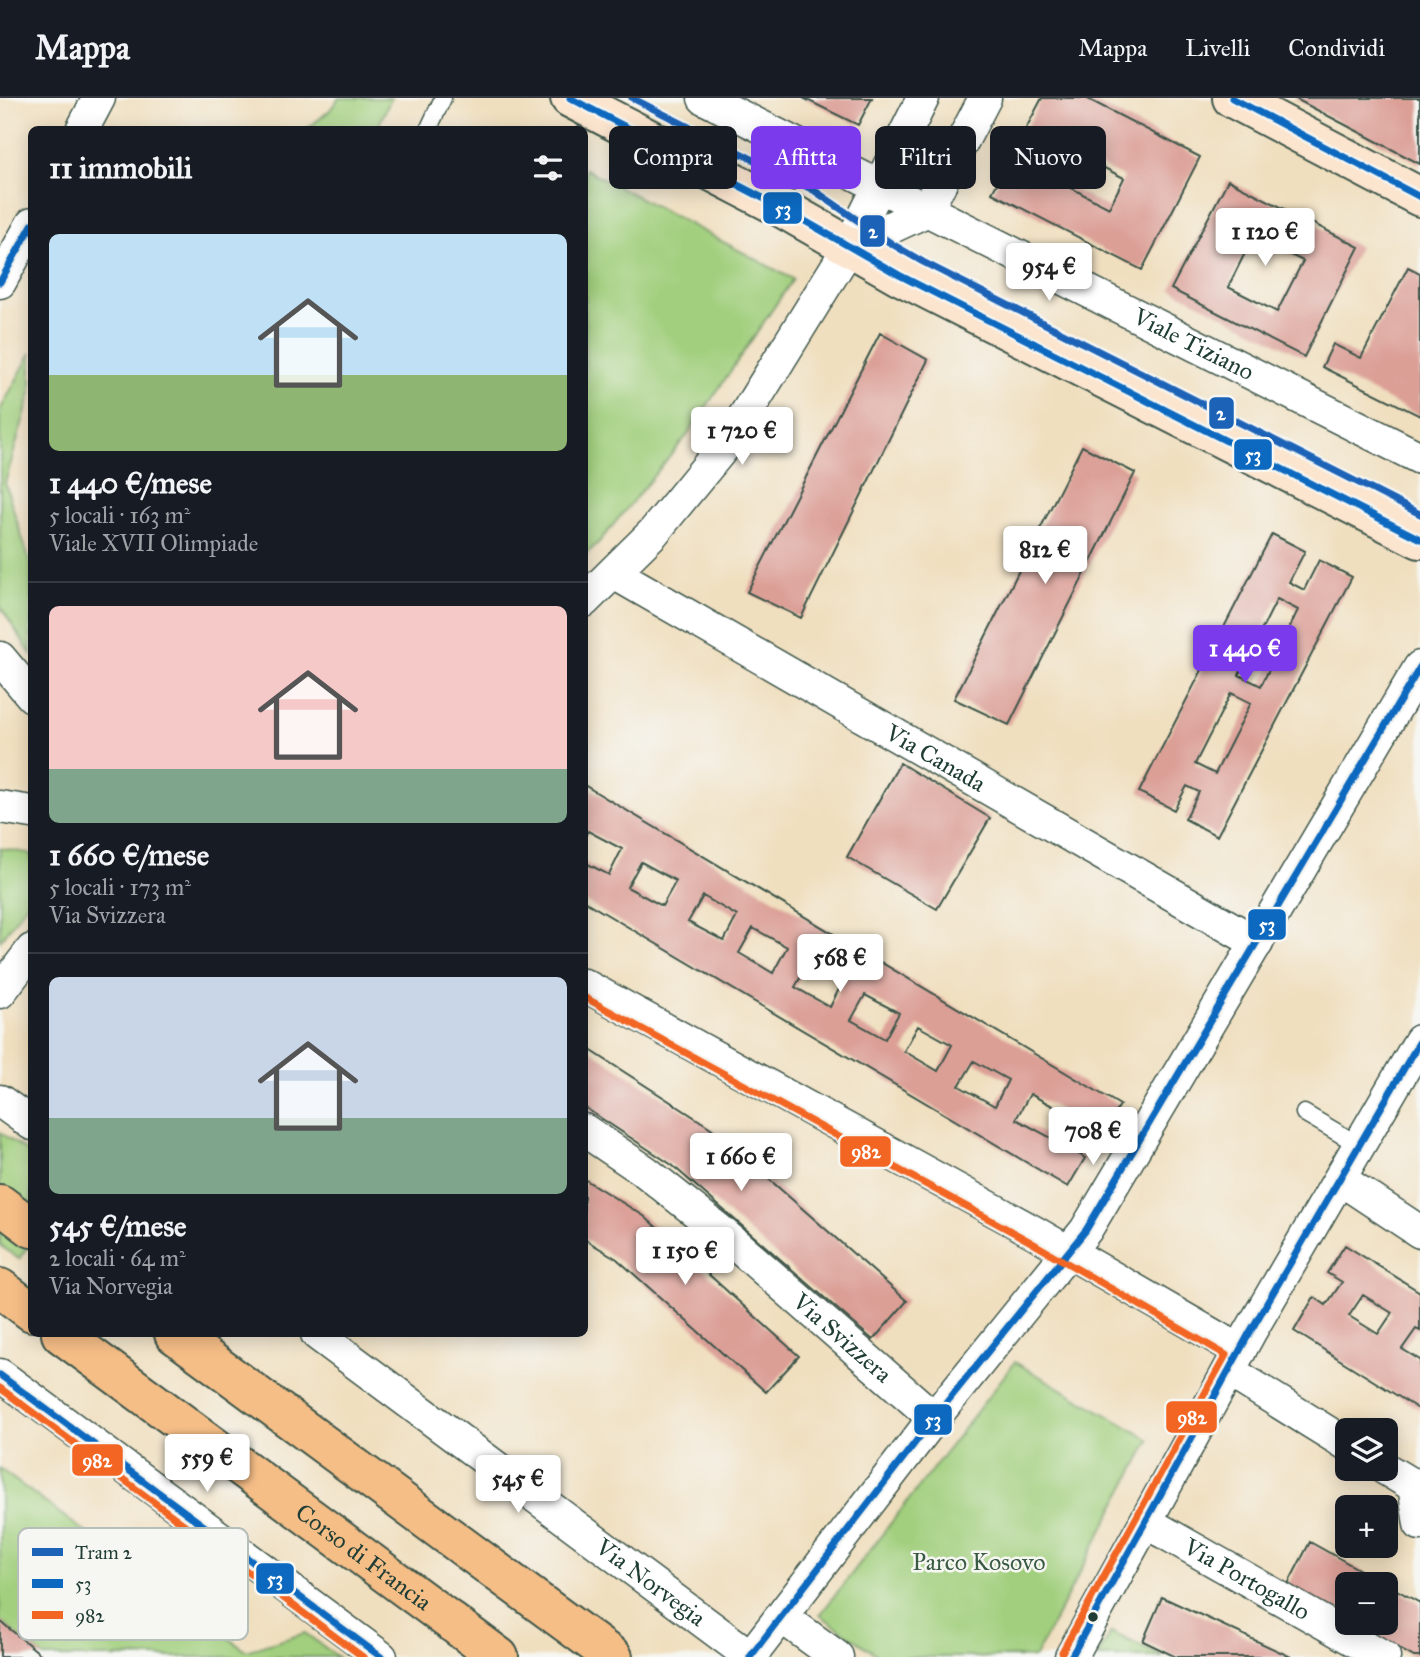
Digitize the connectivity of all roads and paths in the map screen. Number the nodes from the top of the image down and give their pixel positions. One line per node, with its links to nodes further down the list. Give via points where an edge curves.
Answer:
1 (99, 98): 8 (street)
2 (443, 98): 9 (lane)
3 (570, 98): 17 (street, via 784,209)
4 (704, 98): 11 (street, Viale Tiziano)
5 (923, 98): 10 (street)
6 (985, 98): 15 (street)
7 (1232, 98): 14 (street)
8 (84, 126)
9 (430, 126)
10 (909, 126)
11 (875, 185)
12 (878, 189): 17 (street)
13 (883, 189): 15 (street, Viale Tiziano)
14 (1420, 197)
15 (926, 211): 17 (street); 19 (street, Viale Tiziano)
16 (28, 231): 18 (street)
17 (840, 262): 20 (street, via 899,275); 21 (street, via 724,447)
18 (0, 282)
19 (1420, 458)
20 (1420, 539)
21 (614, 573): 22 (street); 28 (street, Via Canada)
22 (588, 597)
23 (0, 658): 25 (street)
24 (1420, 667): 28 (street)
25 (28, 691)
26 (0, 807): 27 (street)
27 (28, 811)
28 (1257, 943): 42 (street)
29 (28, 955): 31 (street)
30 (588, 987): 42 (street)
31 (0, 992)
32 (1419, 1044): 37 (street)
33 (0, 1101): 35 (street)
34 (1304, 1113): 37 (lane)
35 (28, 1121)
36 (588, 1133): 50 (street, Via Svizzera, via 719,1230)
37 (1359, 1145): 38 (street)
38 (1340, 1179): 41 (street); 48 (street)
39 (0, 1205): 40 (main road)
40 (28, 1225)
41 (1420, 1232)
42 (1069, 1252): 48 (street); 50 (street)
43 (0, 1288): 44 (main road)
44 (28, 1308)
45 (65, 1337): 60 (main road, Corso di Francia)
46 (178, 1337): 61 (main road)
47 (321, 1337): 62 (street, Via Norvegia)
48 (1234, 1361): 51 (street); 54 (street)
49 (0, 1375): 56 (street)
50 (934, 1418): 58 (street)
51 (1335, 1436)
52 (1398, 1475): 53 (street)
53 (1417, 1485): 55 (street)
54 (1146, 1522): 64 (street); 65 (street, Via Portogallo)
55 (1420, 1524)
56 (207, 1528)
57 (248, 1559): 59 (street)
58 (782, 1617): 62 (street); 63 (street)
59 (381, 1657)
60 (499, 1657)
61 (613, 1657)
62 (751, 1657)
63 (837, 1657)
64 (1071, 1657)
65 (1384, 1657)

